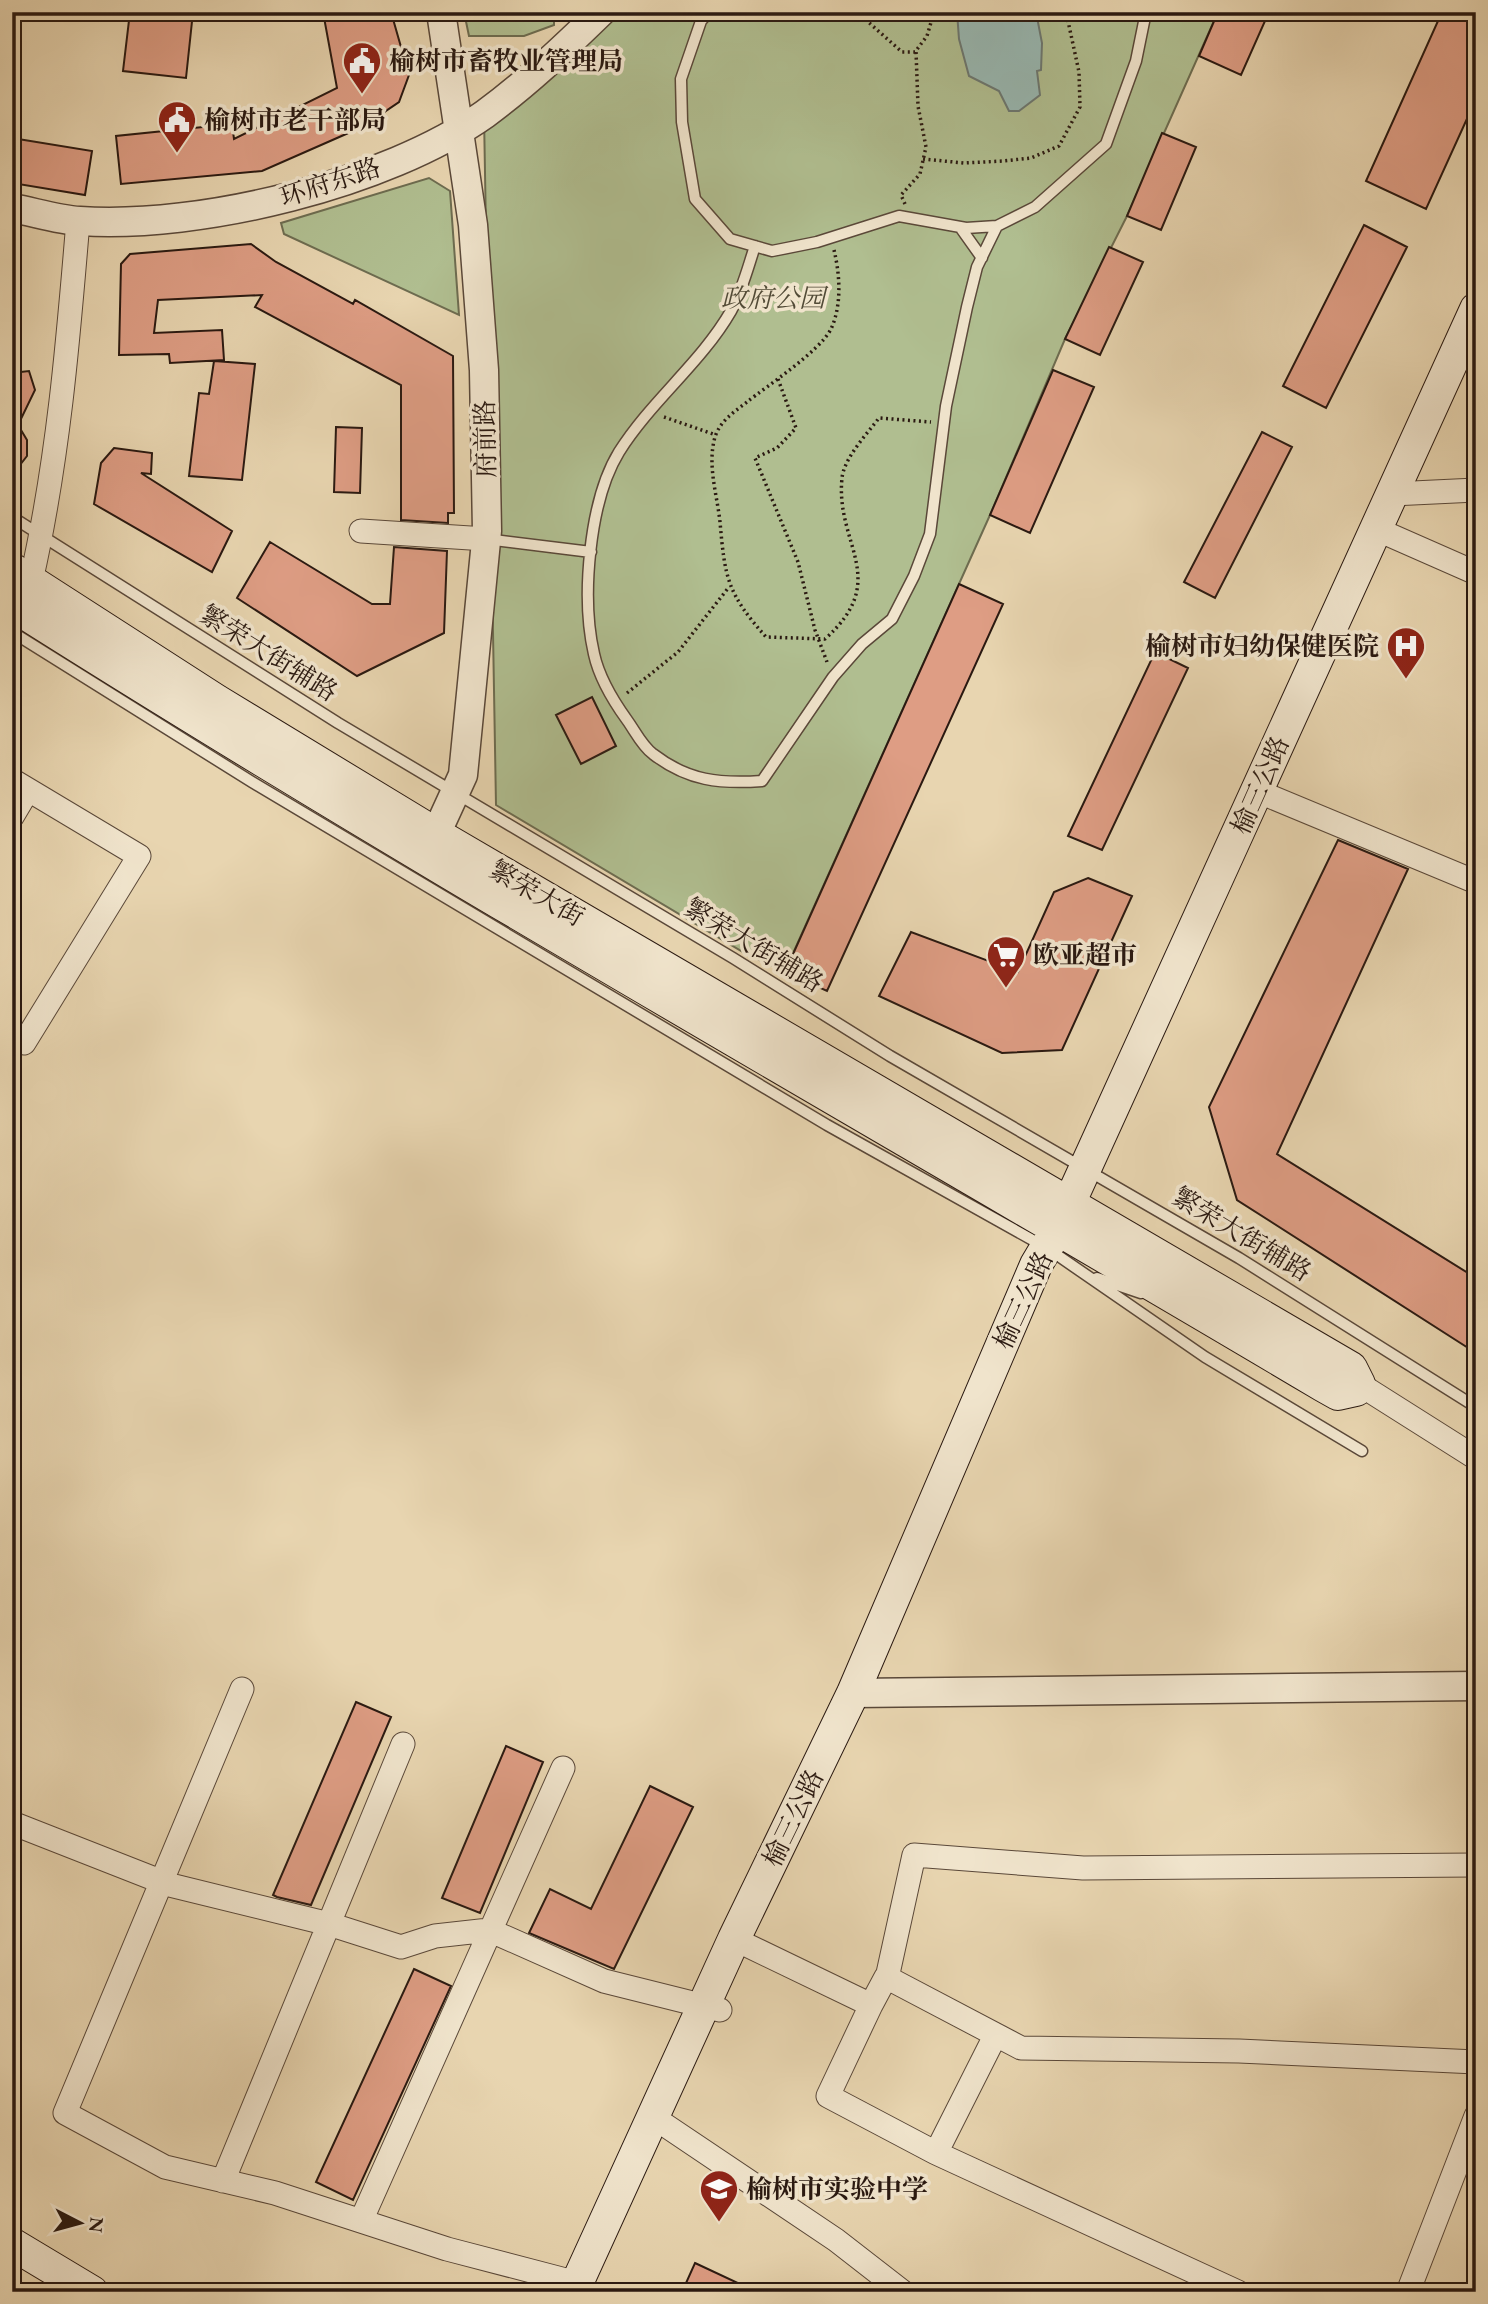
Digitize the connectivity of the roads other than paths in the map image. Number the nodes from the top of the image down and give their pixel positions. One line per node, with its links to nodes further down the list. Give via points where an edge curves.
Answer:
1 (441, 12): 5 (street, 府前路)
2 (601, 12): 5 (street, 环府东路, via 537,73)
3 (709, 12): 10 (lane, via 701,22 681,79 682,122 695,199 730,239)
4 (1146, 12): 8 (lane, via 1136,61 1106,144 1035,207)
5 (461, 128): 7 (street, 环府东路, via 388,164 273,201 156,221); 20 (street, 府前路, via 484,370)
6 (12, 208): 7 (street, 环府东路)
7 (78, 222): 19 (street, via 65,382)
8 (998, 226): 9 (lane); 11 (lane)
9 (960, 227): 10 (lane, via 899,216 772,251); 11 (lane)
10 (755, 246): 21 (lane, via 732,309 618,454 602,492)
11 (982, 258): 21 (lane, via 967,307 944,423 930,534 914,576 891,619 833,677 762,781 723,784 694,777 651,753 615,704 594,655)
12 (1476, 309): 15 (main road, 榆三公路)
13 (1476, 344): 15 (main road, 榆三公路)
14 (1476, 490): 15 (street)
15 (1399, 494): 18 (main road, 榆三公路)
16 (12, 517): 19 (lane, 繁荣大街辅路)
17 (361, 531): 20 (street)
18 (1382, 532): 22 (street); 27 (main road, 榆三公路); 32 (main road, 榆三公路)
19 (41, 535): 23 (street); 26 (lane, 繁荣大街辅路)
20 (486, 539): 21 (lane); 26 (street, 府前路, via 463,775)
21 (591, 552)
22 (1476, 573)
23 (19, 585): 29 (main road, 繁荣大街, via 202,726)
24 (12, 632): 33 (lane, via 246,778 803,1111)
25 (20, 785): 28 (street); 31 (street, via 139,856)
26 (455, 793): 29 (street, 府前路); 32 (lane, 繁荣大街辅路, via 890,1056)
27 (1269, 796): 30 (street); 32 (main road, 榆三公路)
28 (12, 817)
29 (428, 846): 33 (main road, 繁荣大街)
30 (1476, 882)
31 (24, 1043)
32 (1094, 1172): 33 (main road, 榆三公路); 35 (lane, 繁荣大街辅路)
33 (1068, 1238): 34 (main road, via 1351,1368); 34 (main road, via 1338,1394 1349,1394); 36 (lane, via 1205,1357); 40 (main road, 榆三公路)
34 (1359, 1384): 37 (street)
35 (1476, 1407)
36 (1362, 1451)
37 (1476, 1458)
38 (1476, 1686): 40 (street)
39 (242, 1689): 45 (street)
40 (860, 1693): 48 (main road, 榆三公路)
41 (403, 1744): 46 (street)
42 (563, 1768): 47 (street)
43 (12, 1823): 45 (street)
44 (1476, 1865): 49 (street, via 1083,1868 914,1855)
45 (163, 1882): 46 (street); 57 (street, via 65,2113 165,2167)
46 (330, 1924): 47 (street, via 401,1947 435,1936); 57 (street)
47 (489, 1930): 51 (street, via 604,1981); 58 (street)
48 (741, 1943): 50 (street); 51 (main road, 榆三公路)
49 (887, 1978): 50 (street); 52 (street)
50 (871, 2005): 56 (street, via 828,2096)
51 (711, 2009): 55 (main road, 榆三公路)
52 (995, 2036): 53 (street, via 1021,2048 1239,2050); 56 (street)
53 (1476, 2062)
54 (1476, 2116): 66 (street)
55 (660, 2121): 61 (main road, 榆三公路); 64 (street, via 836,2240)
56 (936, 2153): 65 (street)
57 (223, 2181): 58 (street)
58 (361, 2221): 61 (street)
59 (12, 2244): 63 (main road)
60 (12, 2263): 62 (main road)
61 (581, 2289)
62 (60, 2292)
63 (92, 2292)
64 (903, 2292)
65 (1238, 2292)
66 (1408, 2292)

